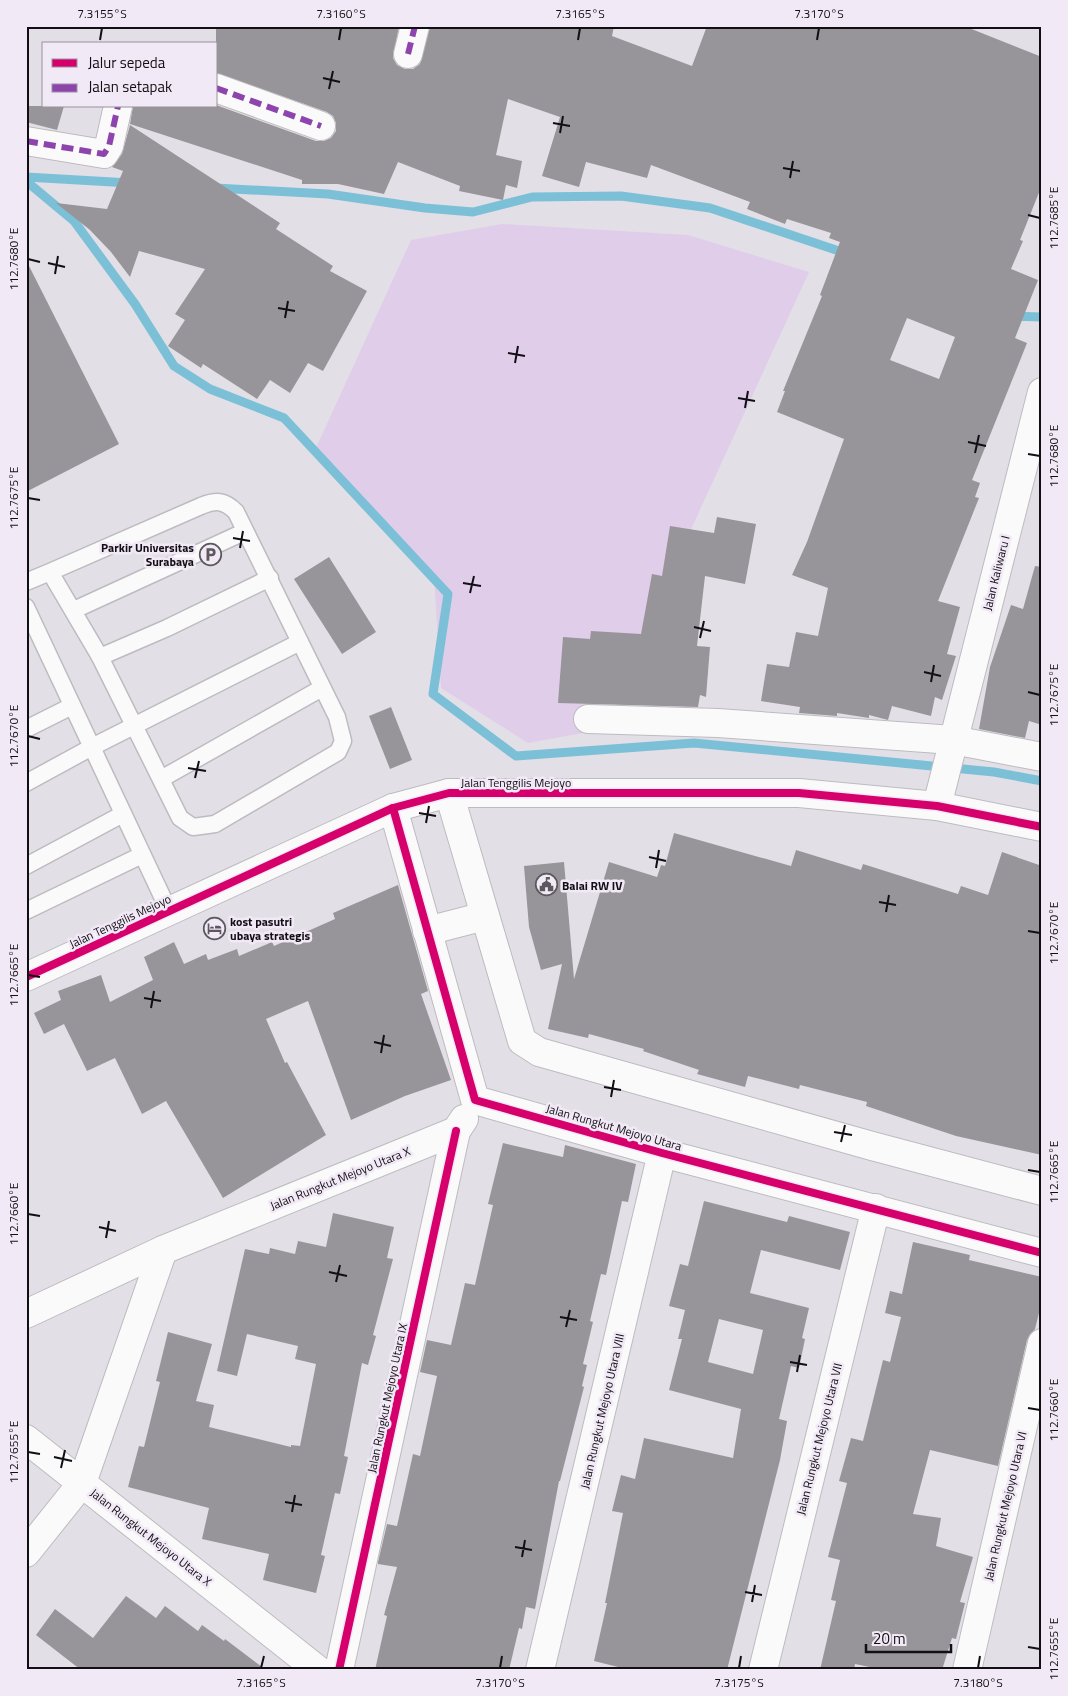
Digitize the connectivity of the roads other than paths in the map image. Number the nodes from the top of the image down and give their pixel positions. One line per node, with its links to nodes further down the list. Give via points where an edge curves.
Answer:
1 (415, 26): 2 (street)
2 (408, 54)
3 (218, 89): 5 (street)
4 (118, 108): 6 (street, via 109,146 104,154)
5 (321, 126)
6 (26, 141)
7 (1042, 392): 22 (street, Jalan Kaliwaru I)
8 (244, 532): 9 (lane, via 236,512 227,503 214,500); 10 (lane); 12 (lane)
9 (50, 572): 11 (lane); 12 (lane)
10 (270, 578): 14 (lane); 15 (lane)
11 (26, 582)
12 (74, 610): 15 (lane)
13 (28, 616): 17 (lane)
14 (300, 642): 16 (lane); 19 (lane)
15 (100, 657): 19 (lane)
16 (322, 688): 24 (lane); 24 (lane, via 337,718 343,741 338,752 215,824 193,827 180,818)
17 (72, 706): 20 (lane); 21 (lane)
18 (588, 719): 22 (street, via 718,723)
19 (135, 725): 21 (lane); 24 (lane)
20 (26, 729)
21 (92, 747): 25 (lane); 29 (lane)
22 (951, 747): 23 (street); 27 (street)
23 (1042, 757)
24 (161, 779)
25 (26, 784)
26 (449, 793): 27 (street, Jalan Tenggilis Mejoyo, via 799,794); 28 (street, Jalan Tenggilis Mejoyo); 35 (street)
27 (939, 798): 30 (street, Jalan Tenggilis Mejoyo)
28 (393, 808): 34 (street, Jalan Tenggilis Mejoyo); 36 (street)
29 (123, 814): 31 (lane); 32 (lane)
30 (1042, 827)
31 (142, 855): 33 (lane); 34 (lane)
32 (26, 866)
33 (26, 911)
34 (168, 911): 37 (street, Jalan Tenggilis Mejoyo)
35 (485, 916): 36 (street); 41 (street, via 522,1041 539,1052)
36 (427, 931): 38 (street)
37 (26, 976)
38 (475, 1100): 39 (street); 40 (street, Jalan Rungkut Mejoyo Utara)
39 (456, 1131): 43 (street, Jalan Rungkut Mejoyo Utara X); 51 (street, Jalan Rungkut Mejoyo Utara IX)
40 (662, 1153): 42 (street, Jalan Rungkut Mejoyo Utara); 52 (street, Jalan Rungkut Mejoyo Utara VIII)
41 (1042, 1191)
42 (876, 1208): 44 (street, Jalan Rungkut Mejoyo Utara); 53 (street, Jalan Rungkut Mejoyo Utara VII)
43 (163, 1250): 45 (street, Jalan Rungkut Mejoyo Utara X); 48 (street, Jalan Rungkut Mejoyo Utara X)
44 (1042, 1253)
45 (26, 1314)
46 (1042, 1343): 54 (street, Jalan Rungkut Mejoyo Utara VI)
47 (26, 1439): 48 (street)
48 (82, 1483): 49 (street); 50 (street, Jalan Rungkut Mejoyo Utara X)
49 (26, 1553)
50 (318, 1670)
51 (339, 1670)
52 (540, 1670)
53 (763, 1670)
54 (967, 1670)

